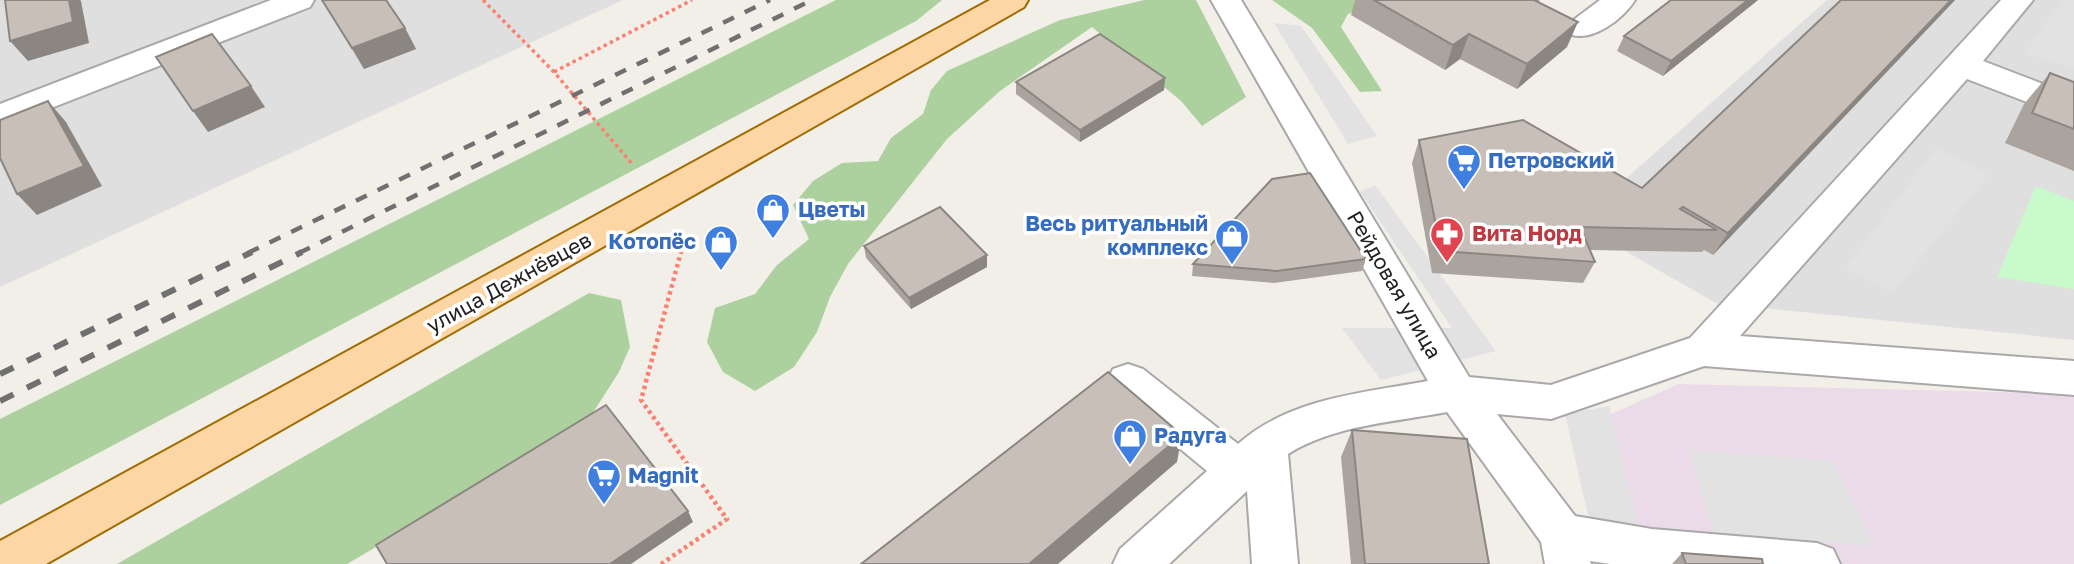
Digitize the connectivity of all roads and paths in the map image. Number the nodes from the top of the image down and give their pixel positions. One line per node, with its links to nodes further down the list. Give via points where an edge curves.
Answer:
1 (299, 0): 12 (street)
2 (483, 0): 10 (path)
3 (692, 0): 10 (path)
4 (1013, 0): 21 (main road, улица Дежнёвцев)
5 (1226, 0): 18 (street, Рейдовая улица)
6 (1620, 0): 8 (street)
7 (2018, 0): 9 (street)
8 (1583, 28)
9 (1962, 65): 11 (street); 15 (street)
10 (554, 72): 13 (path)
11 (2074, 108)
12 (0, 117)
13 (621, 151)
14 (682, 247): 22 (path, via 642,400 727,519)
15 (1703, 350): 16 (street); 18 (street, via 1551,402)
16 (2074, 378)
17 (1128, 381): 19 (street)
18 (1457, 393): 19 (street, via 1336,415 1294,428); 20 (street, Рейдовая улица)
19 (1253, 458): 23 (street); 24 (street)
20 (1565, 549): 25 (street, via 1652,550)
21 (3, 564)
22 (662, 564)
23 (1136, 564)
24 (1275, 564)
25 (1817, 564)

